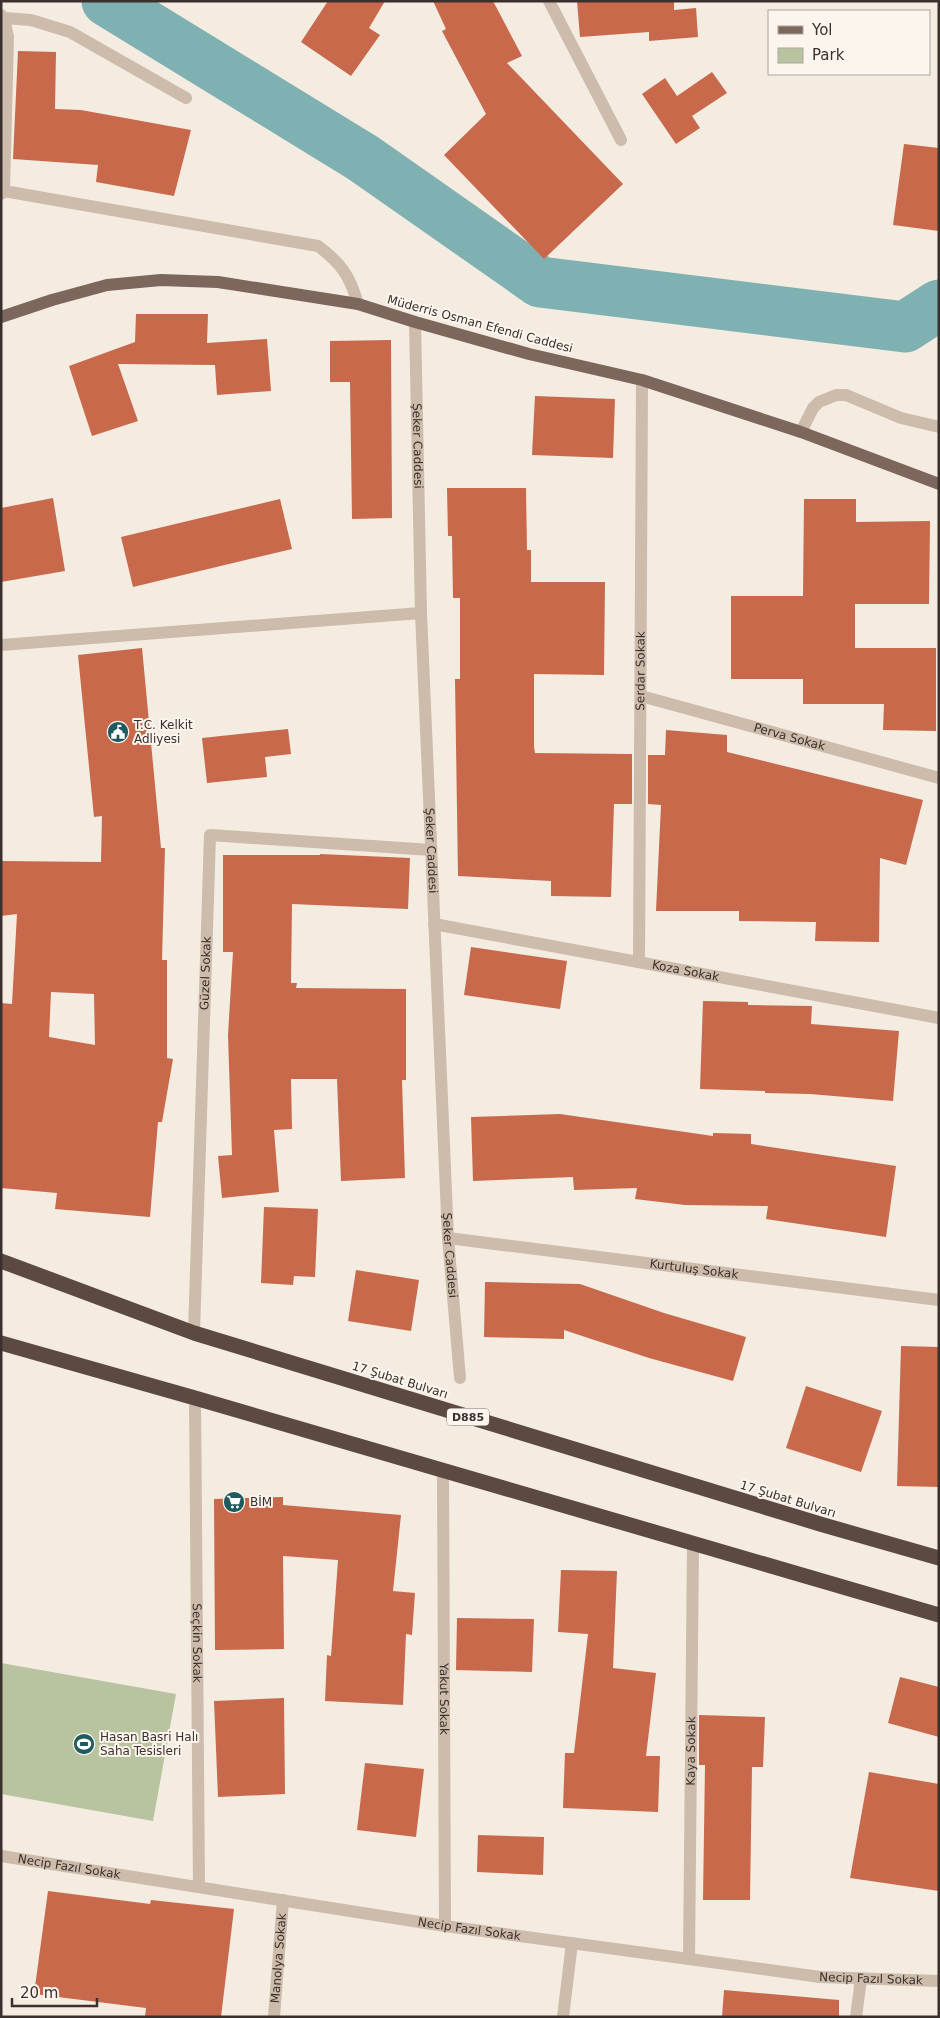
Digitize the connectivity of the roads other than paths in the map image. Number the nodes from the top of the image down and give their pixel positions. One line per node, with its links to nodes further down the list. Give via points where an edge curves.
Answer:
1 (549, 1): 4 (street)
2 (3, 16): 3 (street, via 31,20 70,32); 5 (street, via 8,37)
3 (186, 98)
4 (621, 140)
5 (2, 192): 6 (street, via 318,246 345,271)
6 (358, 304): 7 (main road, Müderris Osman Efendi Caddesi, via 218,282 161,280 107,285); 8 (main road, Müderris Osman Efendi Caddesi)
7 (1, 317)
8 (415, 322): 9 (main road, Müderris Osman Efendi Caddesi, via 529,354); 13 (street, Şeker Caddesi)
9 (642, 380): 11 (main road, Müderris Osman Efendi Caddesi); 15 (street, Serdar Sokak)
10 (939, 427): 11 (street, via 901,418 846,395 836,395 813,408)
11 (801, 432): 12 (main road, Müderris Osman Efendi Caddesi)
12 (939, 484)
13 (421, 613): 14 (street); 17 (street, Şeker Caddesi)
14 (1, 645)
15 (641, 696): 16 (street, Perva Sokak); 19 (street, Serdar Sokak)
16 (939, 778)
17 (431, 850): 18 (street, Şeker Caddesi); 24 (street, Güzel Sokak, via 210,835)
18 (434, 924): 19 (street, Koza Sokak); 21 (street, Şeker Caddesi)
19 (639, 962): 20 (street, Koza Sokak)
20 (939, 1018)
21 (448, 1238): 23 (street, Kurtuluş Sokak); 26 (street, Şeker Caddesi)
22 (1, 1261): 24 (highway, 17 Şubat Bulvarı / D885)
23 (939, 1300)
24 (194, 1333): 30 (highway, 17 Şubat Bulvarı / D885)
25 (1, 1343): 27 (highway)
26 (460, 1378)
27 (195, 1398): 28 (highway); 33 (street, Seçkin Sokak)
28 (443, 1471): 29 (highway); 35 (street, Yakut Sokak)
29 (693, 1544): 31 (highway); 37 (street, Kaya Sokak)
30 (939, 1558)
31 (939, 1615)
32 (1, 1856): 33 (street, Necip Fazıl Sokak)
33 (199, 1887): 34 (street, Necip Fazıl Sokak)
34 (282, 1900): 35 (street, Necip Fazıl Sokak); 40 (street, Manolya Sokak)
35 (445, 1926): 36 (street, Necip Fazıl Sokak)
36 (572, 1943): 37 (street, Necip Fazıl Sokak); 41 (street)
37 (689, 1959): 38 (street, Necip Fazıl Sokak, via 820,1977)
38 (861, 1978): 39 (street, Necip Fazıl Sokak); 42 (street)
39 (939, 1981)
40 (274, 2017)
41 (563, 2017)
42 (856, 2017)

